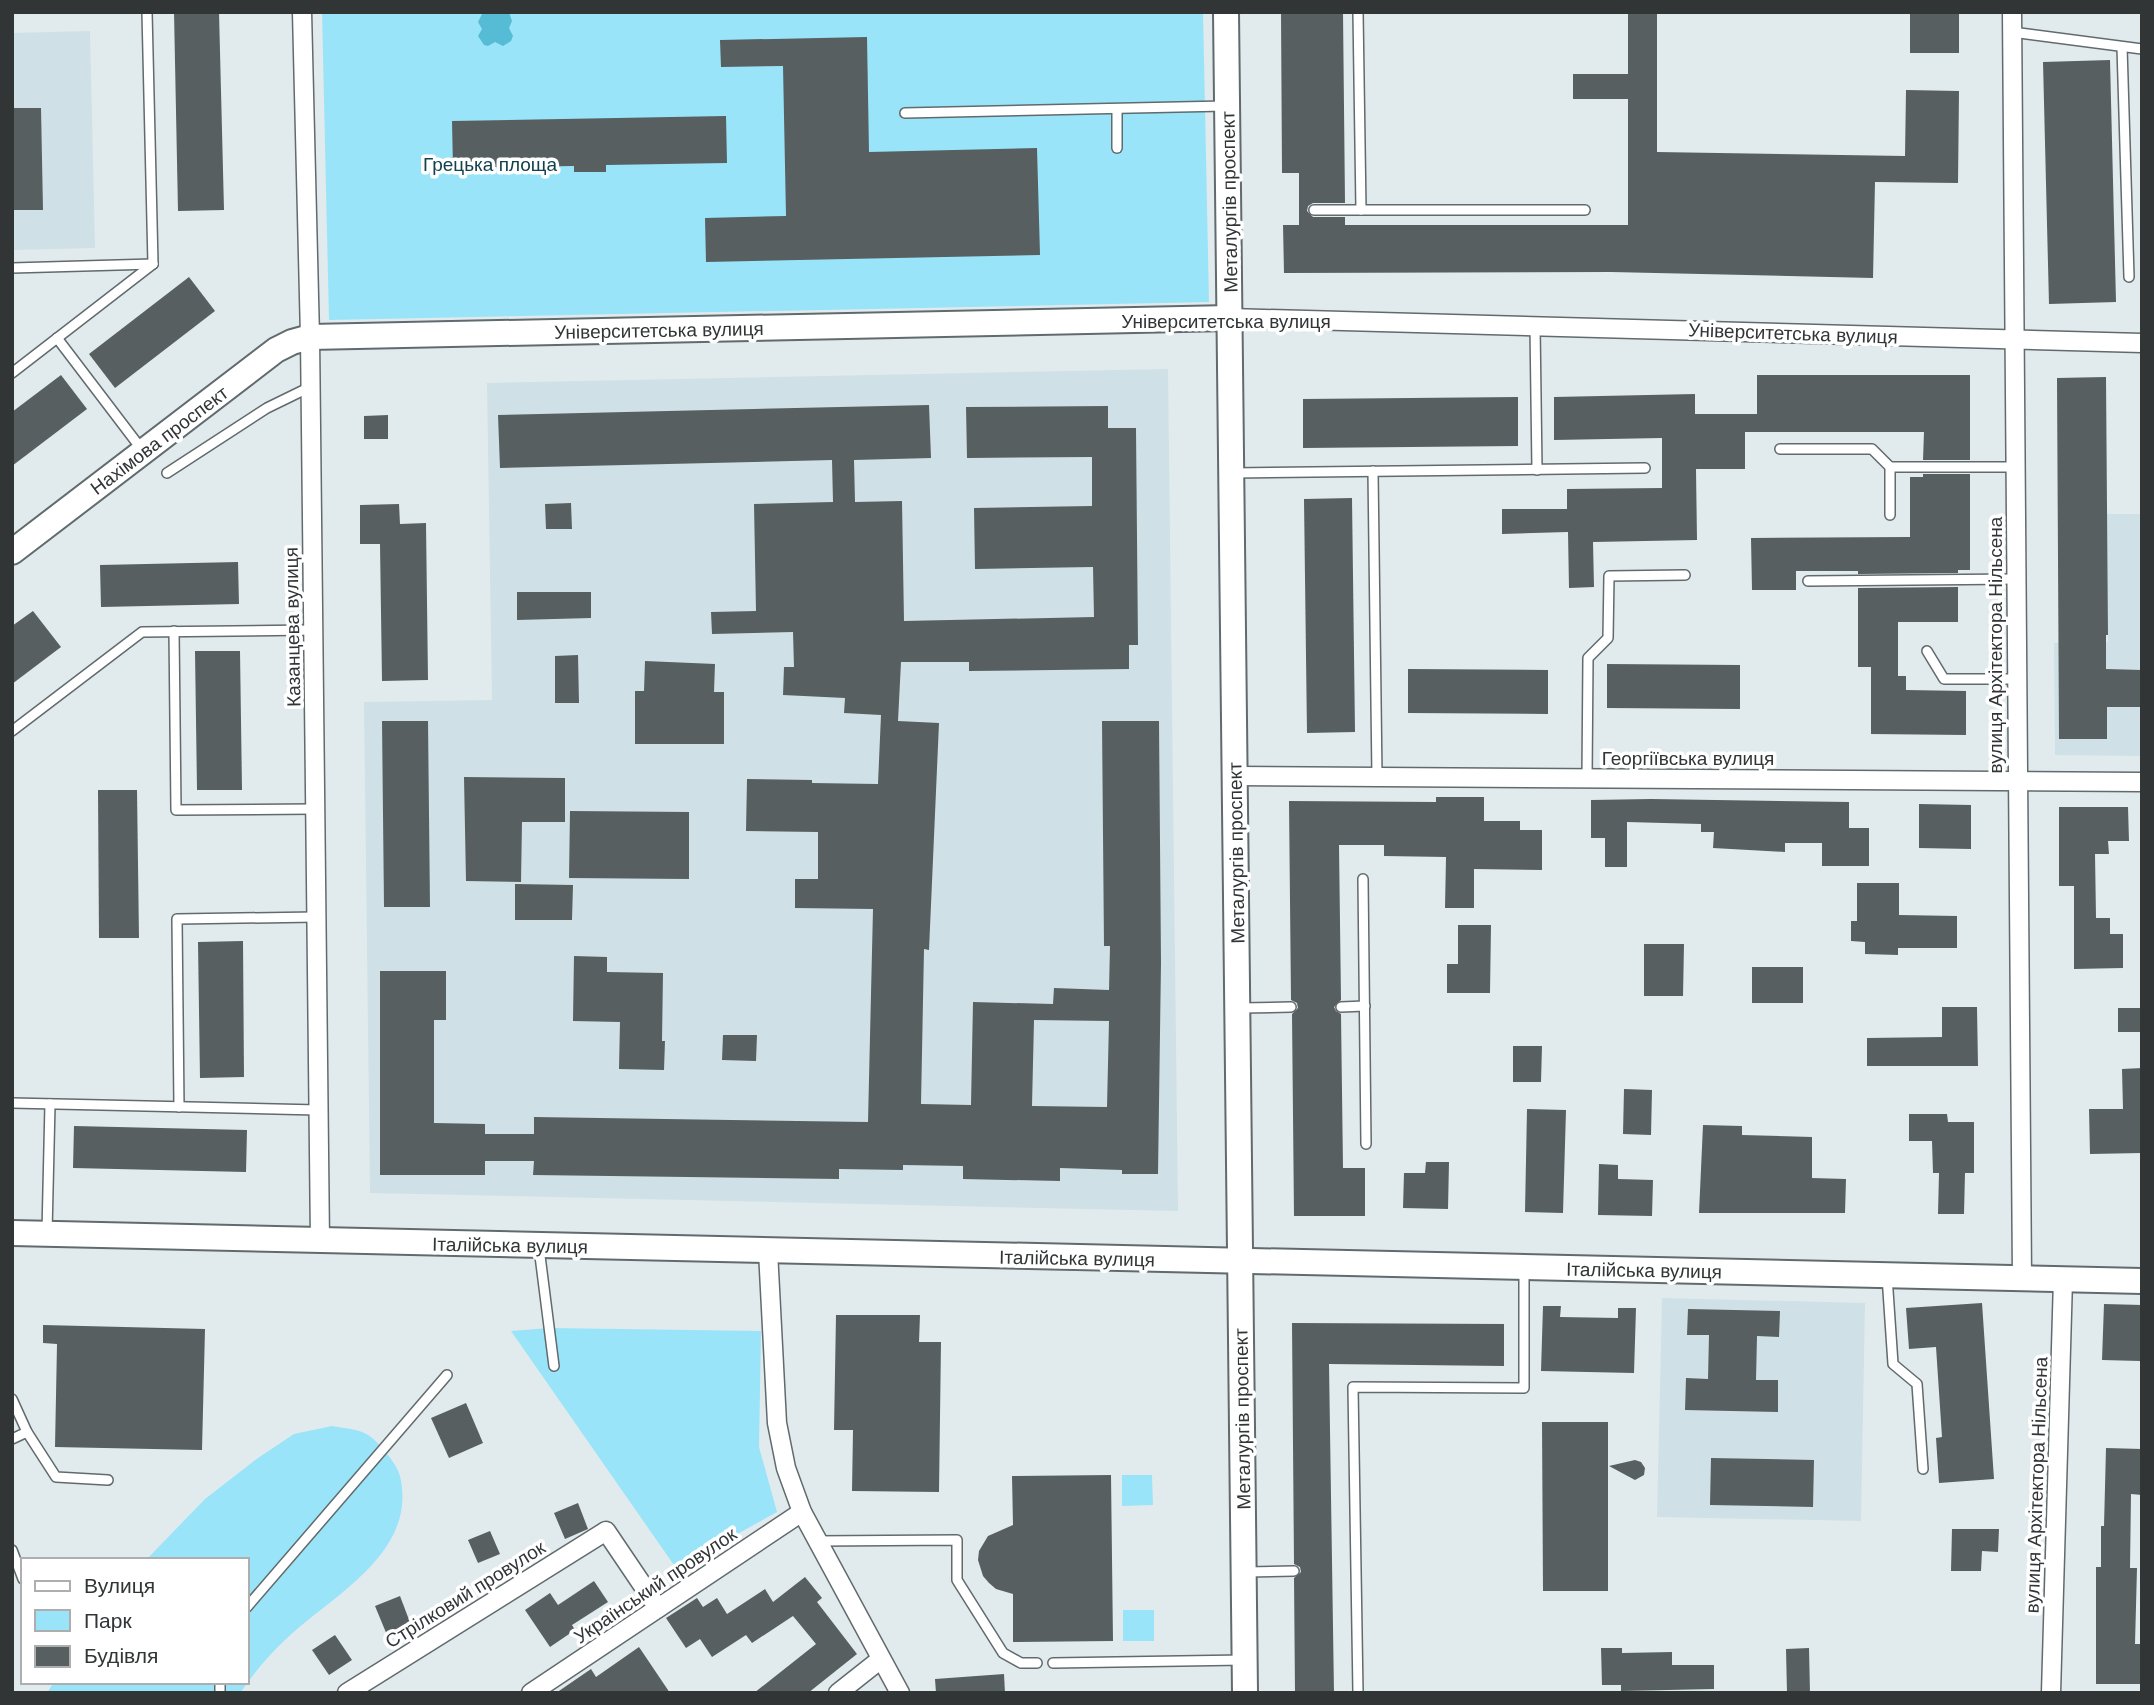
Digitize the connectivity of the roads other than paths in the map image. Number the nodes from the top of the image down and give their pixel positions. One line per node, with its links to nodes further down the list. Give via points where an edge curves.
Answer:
1 (147, 12): 16 (lane)
2 (302, 12): 21 (street, Казанцева вулиця)
3 (1226, 12): 9 (street, Металургів проспект)
4 (1359, 12): 14 (lane)
5 (2012, 12): 6 (street, вулиця Архітектора Нільсена)
6 (2012, 32): 7 (lane); 23 (street, вулиця Архітектора Нільсена)
7 (2122, 47): 8 (lane); 18 (lane)
8 (2142, 49)
9 (1228, 106): 10 (lane); 19 (street, Металургів проспект)
10 (1117, 108): 11 (lane); 12 (lane)
11 (905, 113)
12 (1117, 148)
13 (1314, 210): 14 (lane)
14 (1361, 210): 15 (lane)
15 (1586, 210)
16 (153, 264): 17 (lane); 22 (lane)
17 (12, 268)
18 (2129, 277)
19 (1230, 318): 20 (street, Університетська вулиця); 21 (street, Університетська вулиця); 35 (street, Металургів проспект)
20 (1535, 326): 23 (street, Університетська вулиця); 32 (lane)
21 (310, 337): 26 (street, Казанцева вулиця); 28 (street, Нахімова проспект, via 276,350)
22 (57, 338): 25 (lane); 28 (lane)
23 (2014, 339): 24 (street, Університетська вулиця); 30 (street, вулиця Архітектора Нільсена)
24 (2142, 343)
25 (12, 373)
26 (310, 387): 34 (lane, via 267,408); 41 (street, Казанцева вулиця)
27 (1780, 449): 29 (lane, via 1872,449)
28 (144, 452): 37 (street, Нахімова проспект)
29 (1890, 467): 30 (lane); 36 (lane)
30 (2015, 467): 39 (street, вулиця Архітектора Нільсена)
31 (1645, 468): 32 (lane)
32 (1537, 470): 33 (lane)
33 (1373, 471): 35 (lane); 47 (lane)
34 (167, 473)
35 (1232, 473): 46 (street, Металургів проспект)
36 (1890, 515)
37 (12, 552)
38 (1685, 575): 48 (lane, via 1609,576 1608,638 1588,658)
39 (2016, 579): 40 (lane); 44 (street, вулиця Архітектора Нільсена)
40 (1808, 581)
41 (313, 630): 42 (lane); 51 (street, Казанцева вулиця)
42 (174, 631): 45 (lane, via 142,632); 51 (lane, via 176,810)
43 (1927, 651): 44 (lane, via 1944,679)
44 (2016, 679): 49 (street, вулиця Архітектора Нільсена)
45 (12, 731)
46 (1235, 776): 47 (street, Георгіївська вулиця); 57 (street, Металургів проспект)
47 (1377, 777): 48 (street, Георгіївська вулиця)
48 (1587, 778): 49 (street, Георгіївська вулиця)
49 (2017, 781): 50 (street, Георгіївська вулиця); 71 (street, вулиця Архітектора Нільсена)
50 (2142, 782)
51 (315, 809): 53 (street, Казанцева вулиця)
52 (1363, 879): 54 (lane)
53 (316, 917): 60 (lane, via 177,919); 61 (street, Казанцева вулиця)
54 (1364, 1006): 56 (lane); 62 (lane)
55 (1292, 1007): 57 (lane)
56 (1341, 1007)
57 (1237, 1008): 68 (street, Металургів проспект)
58 (12, 1103): 59 (lane)
59 (50, 1104): 60 (lane); 64 (lane)
60 (179, 1107): 61 (lane)
61 (318, 1110): 65 (street, Казанцева вулиця)
62 (1366, 1144)
63 (12, 1233): 64 (street, Італійська вулиця)
64 (47, 1234): 65 (street, Італійська вулиця)
65 (320, 1242): 66 (street, Італійська вулиця)
66 (539, 1246): 67 (street, Італійська вулиця); 74 (lane)
67 (768, 1251): 68 (street, Італійська вулиця); 81 (street, via 777,1423 786,1468)
68 (1240, 1261): 69 (street, Італійська вулиця); 85 (street, Металургів проспект)
69 (1524, 1267): 70 (street, Італійська вулиця); 98 (lane, via 1524,1388 1353,1387)
70 (1886, 1275): 71 (street, Італійська вулиця); 79 (lane, via 1893,1364 1917,1384)
71 (2022, 1278): 72 (street, Італійська вулиця)
72 (2063, 1279): 73 (street, Італійська вулиця); 99 (street, вулиця Архітектора Нільсена)
73 (2142, 1281)
74 (554, 1366)
75 (447, 1375): 87 (lane)
76 (12, 1399): 77 (lane)
77 (27, 1432): 78 (lane); 80 (lane, via 56,1477)
78 (12, 1439)
79 (1923, 1469)
80 (108, 1480)
81 (802, 1512): 82 (street); 88 (street, Український провулок)
82 (818, 1541): 89 (street); 92 (lane, via 957,1540 957,1580 1003,1653 1021,1663)
83 (12, 1550): 86 (lane)
84 (1294, 1571): 85 (lane)
85 (1244, 1572): 90 (street, Металургів проспект)
86 (21, 1574)
87 (248, 1606)
88 (658, 1608): 93 (street, Стрілковий провулок, via 606,1531); 94 (street, Український провулок)
89 (881, 1659): 95 (street); 96 (street)
90 (1245, 1660): 91 (lane); 97 (street, Металургів проспект)
91 (1053, 1662)
92 (1037, 1663)
93 (347, 1693)
94 (531, 1693)
95 (838, 1693)
96 (900, 1693)
97 (1245, 1693)
98 (1358, 1693)
99 (2051, 1693)

